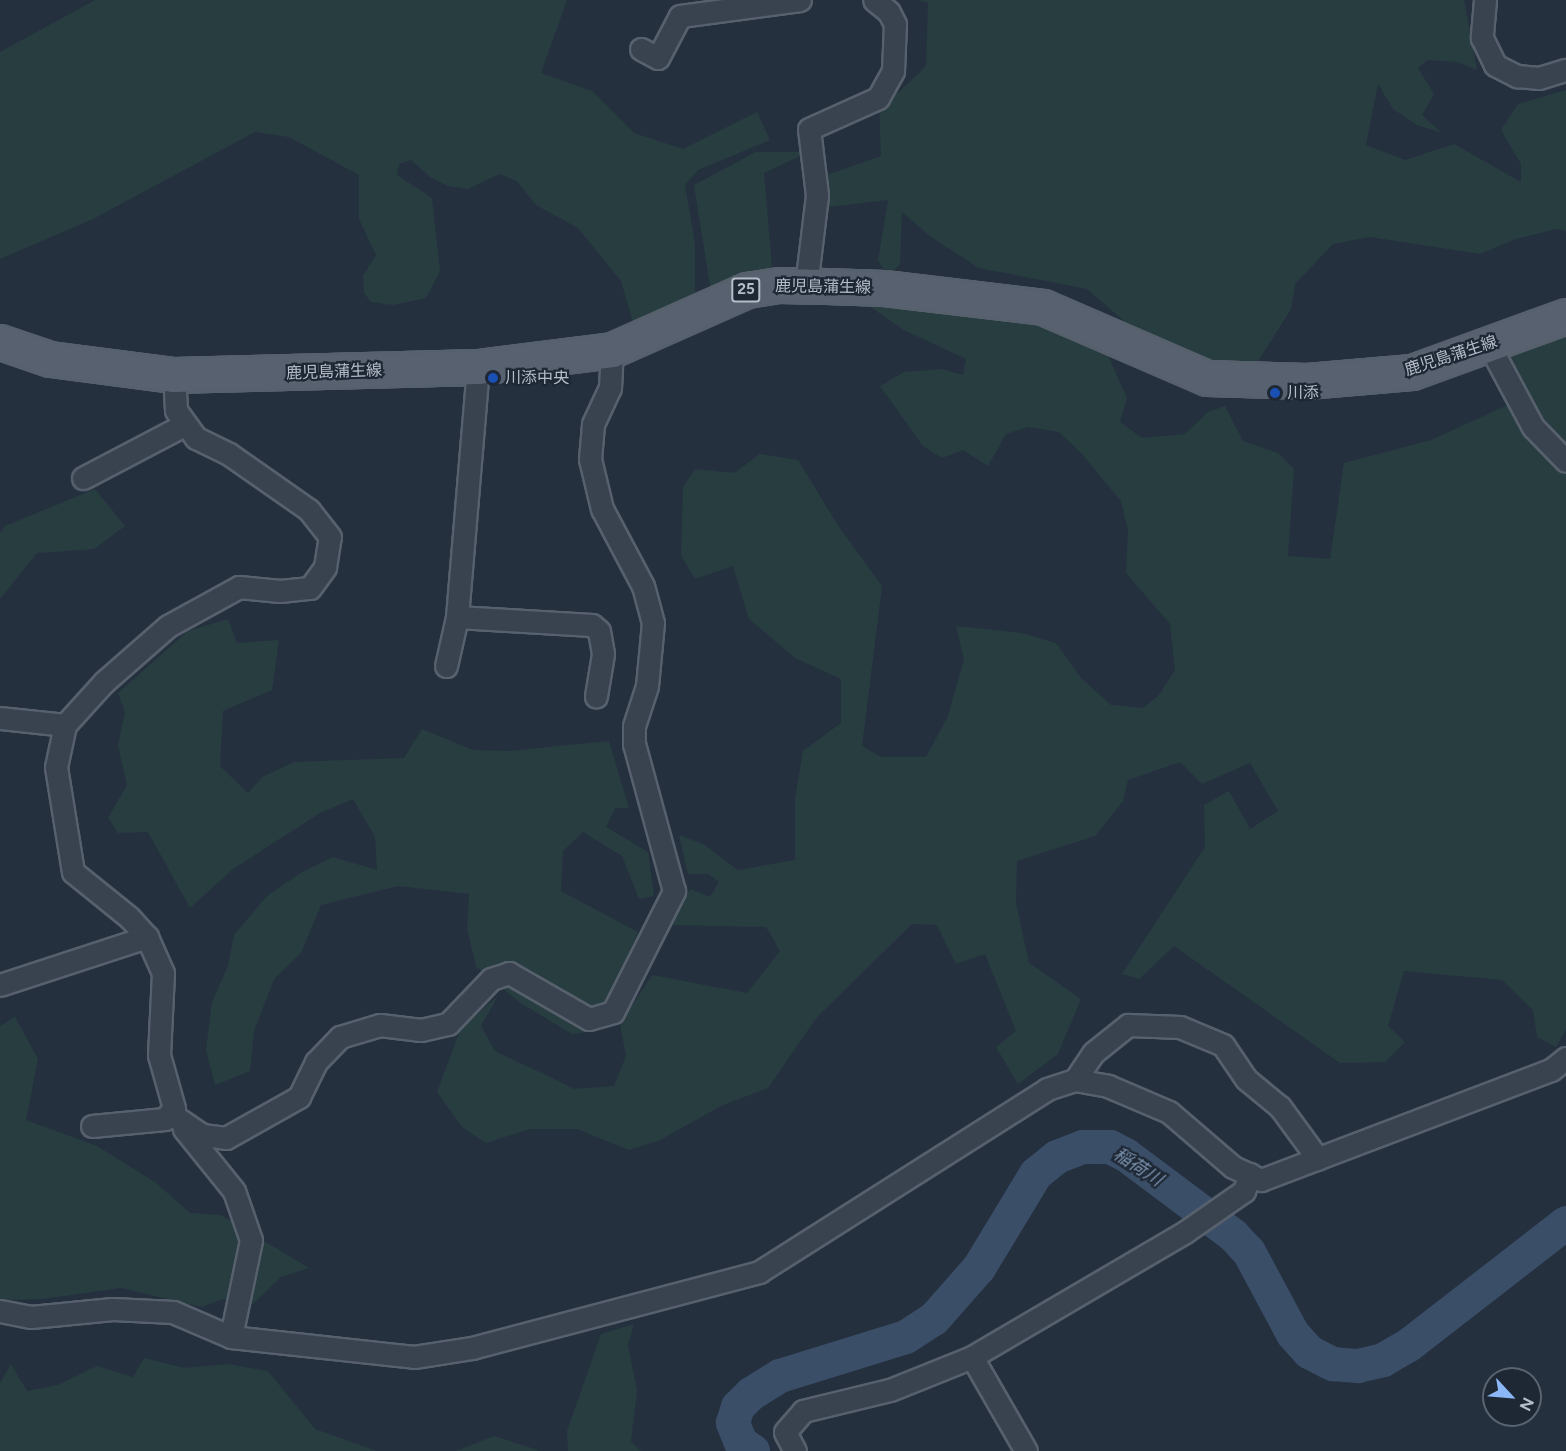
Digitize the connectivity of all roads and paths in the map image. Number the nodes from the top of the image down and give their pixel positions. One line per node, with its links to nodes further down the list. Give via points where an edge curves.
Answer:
1 (800, 0): 4 (street, via 680,16 658,58)
2 (874, 0): 6 (street, via 889,12 895,24 893,71 878,98 809,129 817,195)
3 (1485, 0): 5 (street, via 1482,38 1495,65 1517,76 1539,78)
4 (641, 49)
5 (1566, 70)
6 (806, 286): 9 (main road, 鹿児島蒲生線 / 25, via 884,288 1043,307 1091,324 1207,378 1307,381 1388,376); 10 (main road, 鹿児島蒲生線 / 25, via 747,290)
7 (1566, 316): 9 (main road, 鹿児島蒲生線 / 25)
8 (0, 342): 12 (main road, 鹿児島蒲生線 / 25, via 59,361)
9 (1489, 345): 14 (street, via 1533,427)
10 (612, 350): 11 (main road, 鹿児島蒲生線 / 25); 25 (street, via 610,388 593,424 590,459 602,509 643,586 653,623 647,686 634,726 634,744 674,891 613,1011 589,1019 509,973 491,979 448,1024 421,1030 380,1025 340,1037 316,1062 299,1098 226,1138 202,1135)
11 (478, 367): 12 (main road, 鹿児島蒲生線 / 25); 16 (street)
12 (174, 375): 13 (street, via 176,410)
13 (184, 425): 15 (street); 20 (street, via 196,438 229,454 309,510 330,537 325,567 310,588 280,591 239,587 168,626 104,682)
14 (1566, 461)
15 (83, 478)
16 (457, 617): 17 (street); 18 (street, via 592,625 599,631 603,654)
17 (446, 666)
18 (596, 696)
19 (0, 718): 20 (street)
20 (65, 725): 21 (street, via 56,767 73,872 130,918)
21 (147, 937): 22 (street); 25 (street, via 162,973 159,1055 171,1092)
22 (0, 985)
23 (1566, 1058): 27 (street, via 1551,1070)
24 (1075, 1080): 27 (street, via 1092,1053 1128,1025 1180,1027 1223,1045 1246,1079 1280,1107); 28 (street, via 1108,1086 1169,1112); 30 (street, via 1047,1089 759,1272 472,1348 414,1357)
25 (171, 1114): 26 (street, via 155,1121); 30 (street, via 234,1191 251,1240)
26 (92, 1126)
27 (1318, 1159): 28 (street)
28 (1247, 1182): 31 (street, via 1185,1232)
29 (0, 1311): 30 (street, via 31,1317 113,1309 173,1312)
30 (231, 1337)
31 (972, 1357): 32 (street, via 890,1390 803,1412 785,1432); 33 (street)
32 (795, 1451)
33 (1026, 1451)

